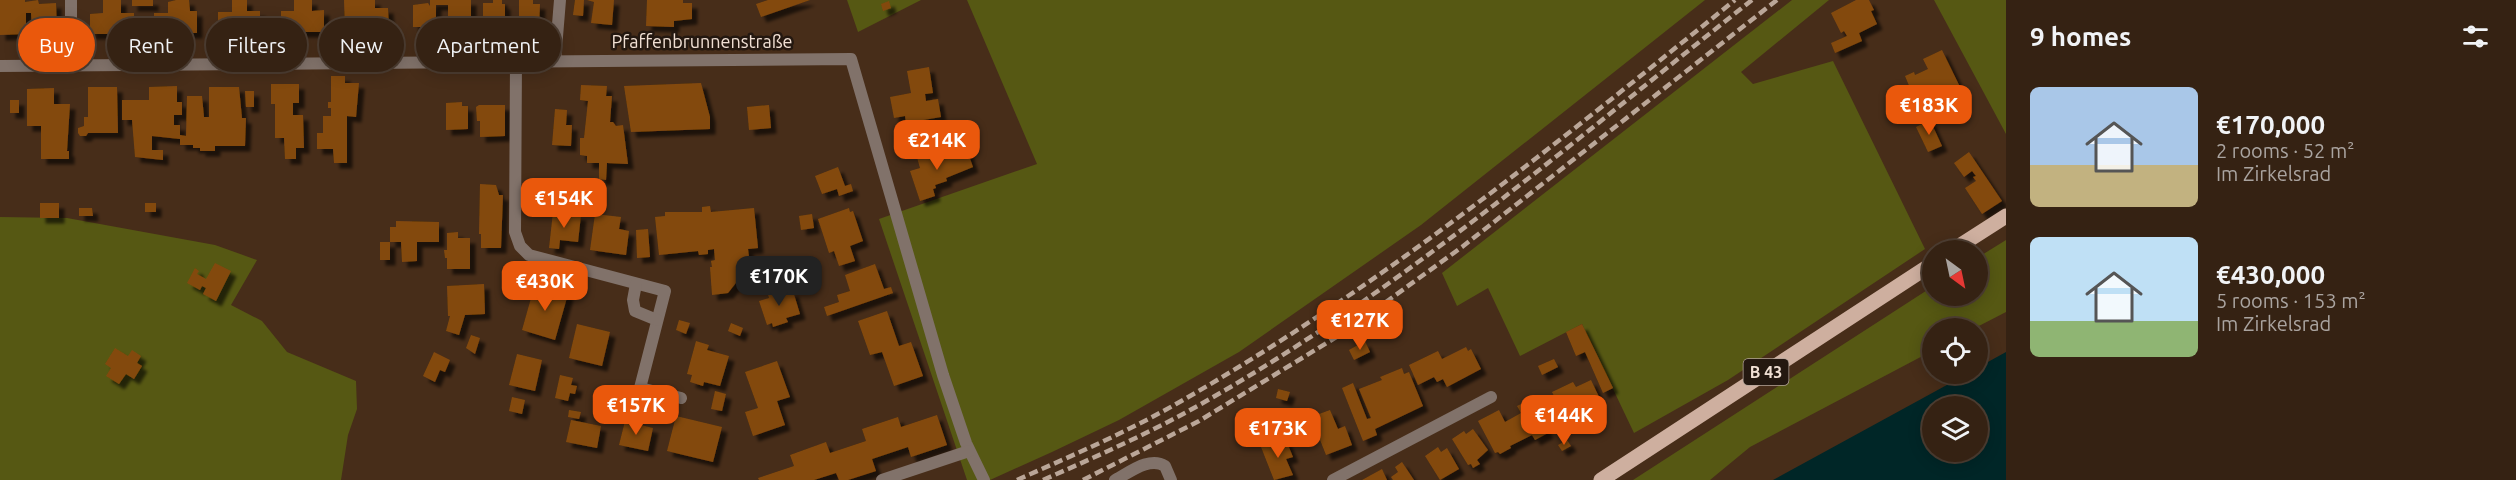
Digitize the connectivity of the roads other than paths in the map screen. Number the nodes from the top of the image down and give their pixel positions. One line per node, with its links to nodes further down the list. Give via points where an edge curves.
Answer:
1 (71, 0): 3 (street)
2 (560, 0): 4 (street)
3 (71, 18)
4 (558, 18)
5 (561, 60): 18 (street, Pfaffenbrunnenstraße, via 851,59)
6 (416, 61): 7 (street, Pfaffenbrunnenstraße)
7 (95, 64)
8 (18, 65): 9 (street, Pfaffenbrunnenstraße)
9 (0, 66)
10 (516, 72): 14 (street, via 515,232 524,252)
11 (2006, 216): 12 (main road)
12 (1969, 240)
13 (1922, 271): 24 (main road, B 43)
14 (636, 284): 15 (street, via 634,311); 15 (street, via 665,291)
15 (657, 320): 16 (street, via 640,388)
16 (681, 398)
17 (1491, 398): 23 (street)
18 (969, 451): 19 (street); 20 (street, Pfaffenbrunnenstraße)
19 (882, 480)
20 (984, 480)
21 (1115, 480): 22 (street, via 1156,462 1165,466)
22 (1171, 480)
23 (1333, 480)
24 (1601, 480)

